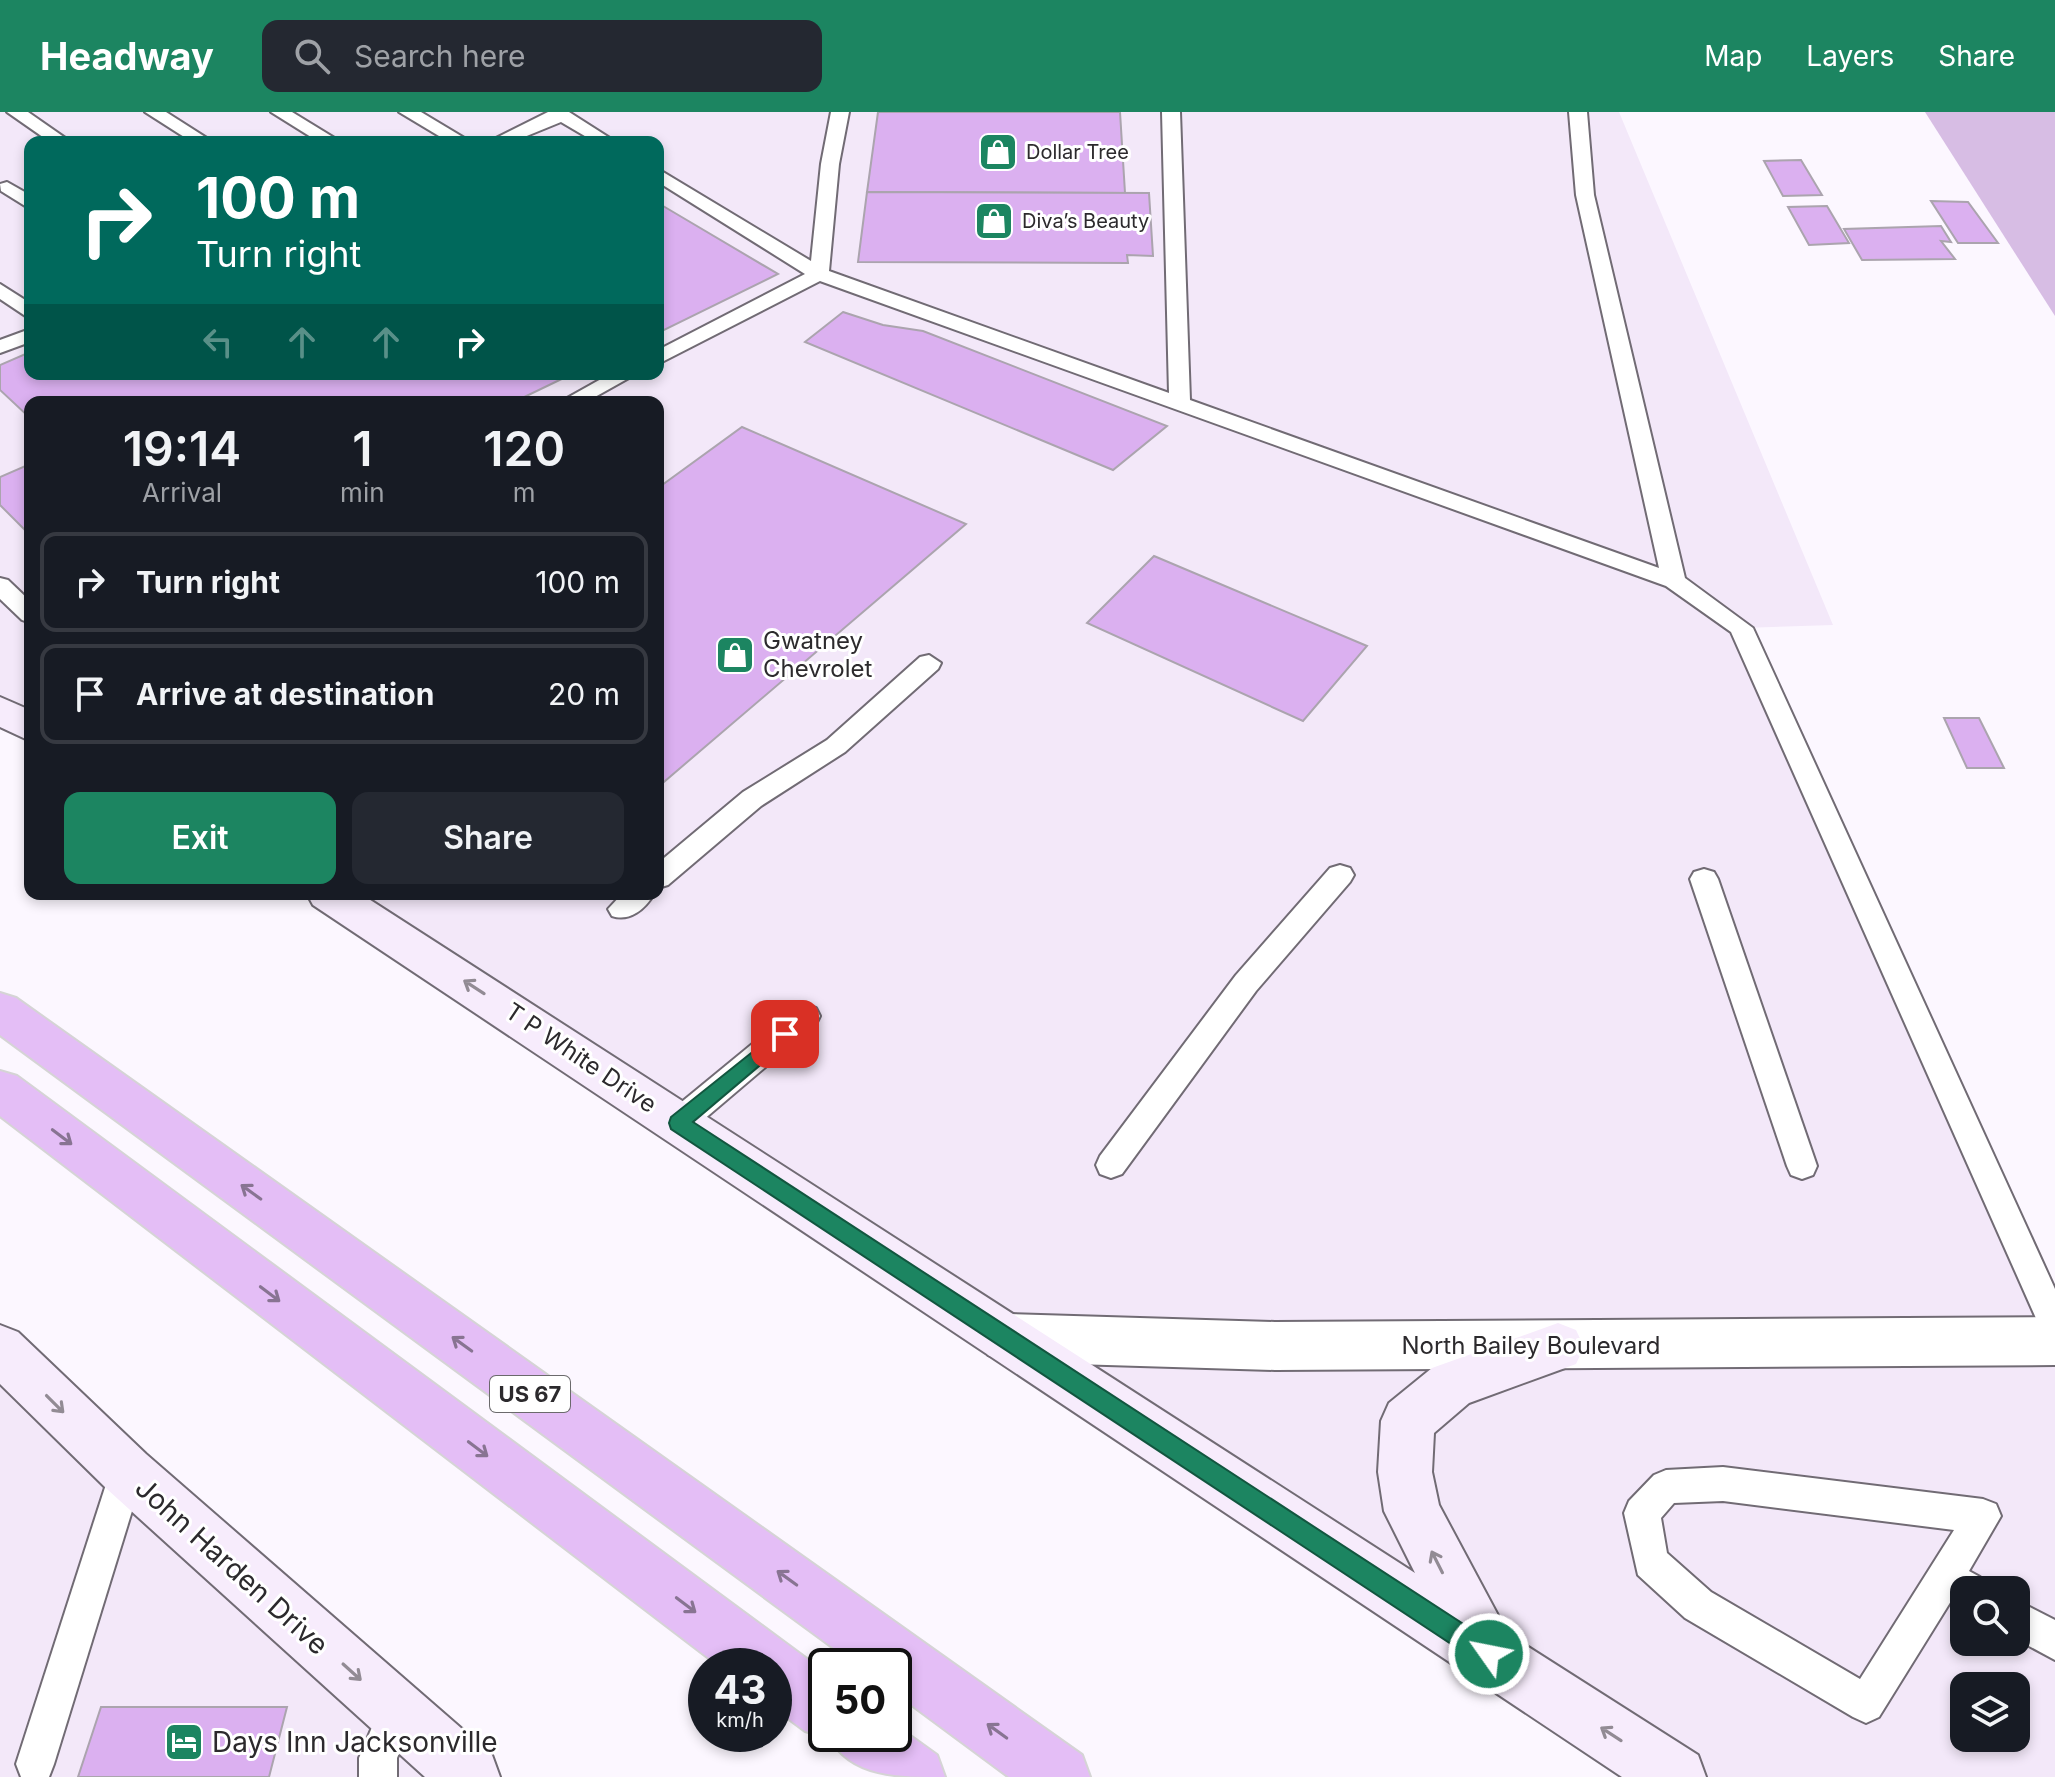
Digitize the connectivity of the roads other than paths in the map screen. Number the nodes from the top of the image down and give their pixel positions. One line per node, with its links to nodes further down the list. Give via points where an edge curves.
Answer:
1 (16, 112): 9 (lane)
2 (154, 112): 10 (lane)
3 (280, 112): 11 (lane)
4 (408, 112): 12 (lane)
5 (840, 112): 18 (lane)
6 (1171, 112): 26 (lane)
7 (1578, 112): 27 (lane, via 1585,195)
8 (560, 113): 13 (lane); 14 (lane)
9 (53, 136)
10 (194, 136)
11 (322, 136)
12 (451, 136)
13 (510, 136)
14 (597, 136)
15 (664, 178): 18 (lane)
16 (2, 187): 17 (lane)
17 (24, 200)
18 (819, 274): 23 (lane); 26 (lane)
19 (0, 290): 20 (lane)
20 (24, 308)
21 (24, 337): 22 (lane)
22 (0, 347)
23 (664, 355)
24 (614, 380): 25 (lane)
25 (582, 396)
26 (1180, 404): 27 (lane)
27 (1674, 581): 43 (lane, via 1741,628)
28 (0, 585): 29 (lane)
29 (24, 609)
30 (929, 663): 33 (lane, via 836,746 752,799)
31 (0, 710): 32 (main road)
32 (24, 724)
33 (664, 873)
34 (1340, 875): 41 (lane, via 1246,983)
35 (1704, 879): 42 (lane)
36 (337, 900): 40 (main road, T P White Drive, one-way to 36)
37 (0, 1011): 60 (highway, US 67, one-way to 37)
38 (806, 1016): 40 (lane)
39 (0, 1090): 52 (highway, one-way to 52)
40 (678, 1123): 44 (main road, T P White Drive)
41 (1111, 1165)
42 (1802, 1166)
43 (2055, 1325)
44 (1006, 1338): 46 (street, North Bailey Boulevard); 53 (main road, T P White Drive)
45 (2055, 1341): 46 (street, North Bailey Boulevard)
46 (1558, 1347): 53 (main road, one-way to 46, via 1412,1511 1405,1472 1408,1421 1451,1385)
47 (0, 1349): 48 (main road, John Harden Drive, one-way to 48)
48 (127, 1472): 54 (main road, John Harden Drive, one-way to 54); 56 (lane)
49 (1955, 1583): 49 (lane, via 1866,1704 1698,1605 1651,1562 1642,1513 1666,1487 1723,1484 1983,1516)
50 (2030, 1626): 51 (lane)
51 (2055, 1641)
52 (743, 1648)
53 (1489, 1654): 61 (main road, T P White Drive, one-way to 53)
54 (397, 1712): 57 (lane, via 378,1758); 58 (main road, John Harden Drive)
55 (882, 1752): 59 (highway)
56 (35, 1764)
57 (378, 1777)
58 (470, 1777)
59 (915, 1777)
60 (1060, 1777)
61 (1676, 1777)

